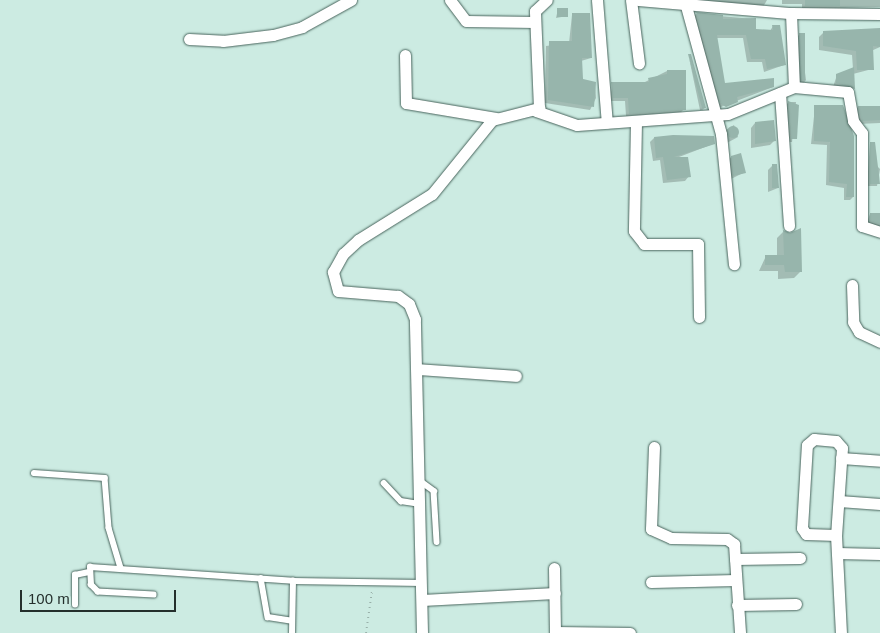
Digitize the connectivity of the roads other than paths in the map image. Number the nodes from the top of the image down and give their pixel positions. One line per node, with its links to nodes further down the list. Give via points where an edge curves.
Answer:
1 (351, 0): 11 (street, via 302,27 273,35 223,41)
2 (450, 0): 10 (street, via 466,21)
3 (547, 0): 10 (street, via 537,6)
4 (597, 0): 20 (street)
5 (631, 0): 13 (street)
6 (638, 0): 7 (street)
7 (686, 6): 8 (street); 17 (street)
8 (791, 13): 9 (street); 14 (street)
9 (880, 14)
10 (535, 22): 16 (street, via 541,102)
11 (189, 39)
12 (405, 55): 18 (street, via 406,103)
13 (640, 63)
14 (794, 87): 15 (street); 22 (street, via 851,94 853,121 862,133 862,226)
15 (780, 93): 17 (street, via 739,111); 21 (street)
16 (536, 111): 18 (street); 20 (street, via 568,124)
17 (716, 116): 19 (street); 23 (street, via 724,156)
18 (496, 118): 27 (street, via 432,194 358,240 343,254 333,272 338,291 391,295 408,304 415,319)
19 (636, 122): 20 (street); 25 (street, via 634,231 644,244 698,244)
20 (607, 124)
21 (789, 226)
22 (880, 232)
23 (734, 264)
24 (852, 285): 26 (street, via 853,322 859,332)
25 (699, 317)
26 (880, 342)
27 (417, 370): 28 (street); 33 (street)
28 (516, 376)
29 (654, 447): 43 (street, via 651,529 671,538 731,540)
30 (841, 458): 31 (street); 35 (street); 38 (street, via 840,443 810,441 802,492 803,531)
31 (880, 460)
32 (34, 473): 44 (lane, via 105,478 108,528)
33 (419, 480): 36 (street); 39 (lane, via 434,491)
34 (384, 483): 36 (lane, via 401,501)
35 (838, 501): 37 (street); 38 (street)
36 (419, 504): 51 (street)
37 (880, 504)
38 (836, 535): 40 (street)
39 (437, 542)
40 (837, 553): 41 (street); 64 (street)
41 (880, 554)
42 (800, 558): 43 (street)
43 (735, 559): 48 (street)
44 (121, 568): 46 (lane, via 94,565); 47 (lane)
45 (554, 568): 52 (street)
46 (89, 572): 53 (lane, via 91,585 98,592); 57 (lane, via 75,574)
47 (261, 578): 49 (lane); 58 (lane, via 268,617)
48 (736, 580): 50 (street); 56 (street)
49 (293, 581): 51 (lane); 58 (lane)
50 (650, 582)
51 (422, 583): 54 (street)
52 (555, 593): 54 (street); 59 (street)
53 (154, 595)
54 (422, 600): 61 (street)
55 (796, 604): 56 (street)
56 (737, 605): 63 (street)
57 (75, 606)
58 (292, 621): 60 (lane)
59 (555, 632): 62 (street)
60 (292, 633)
61 (422, 633)
62 (630, 633)
63 (740, 633)
64 (841, 633)

